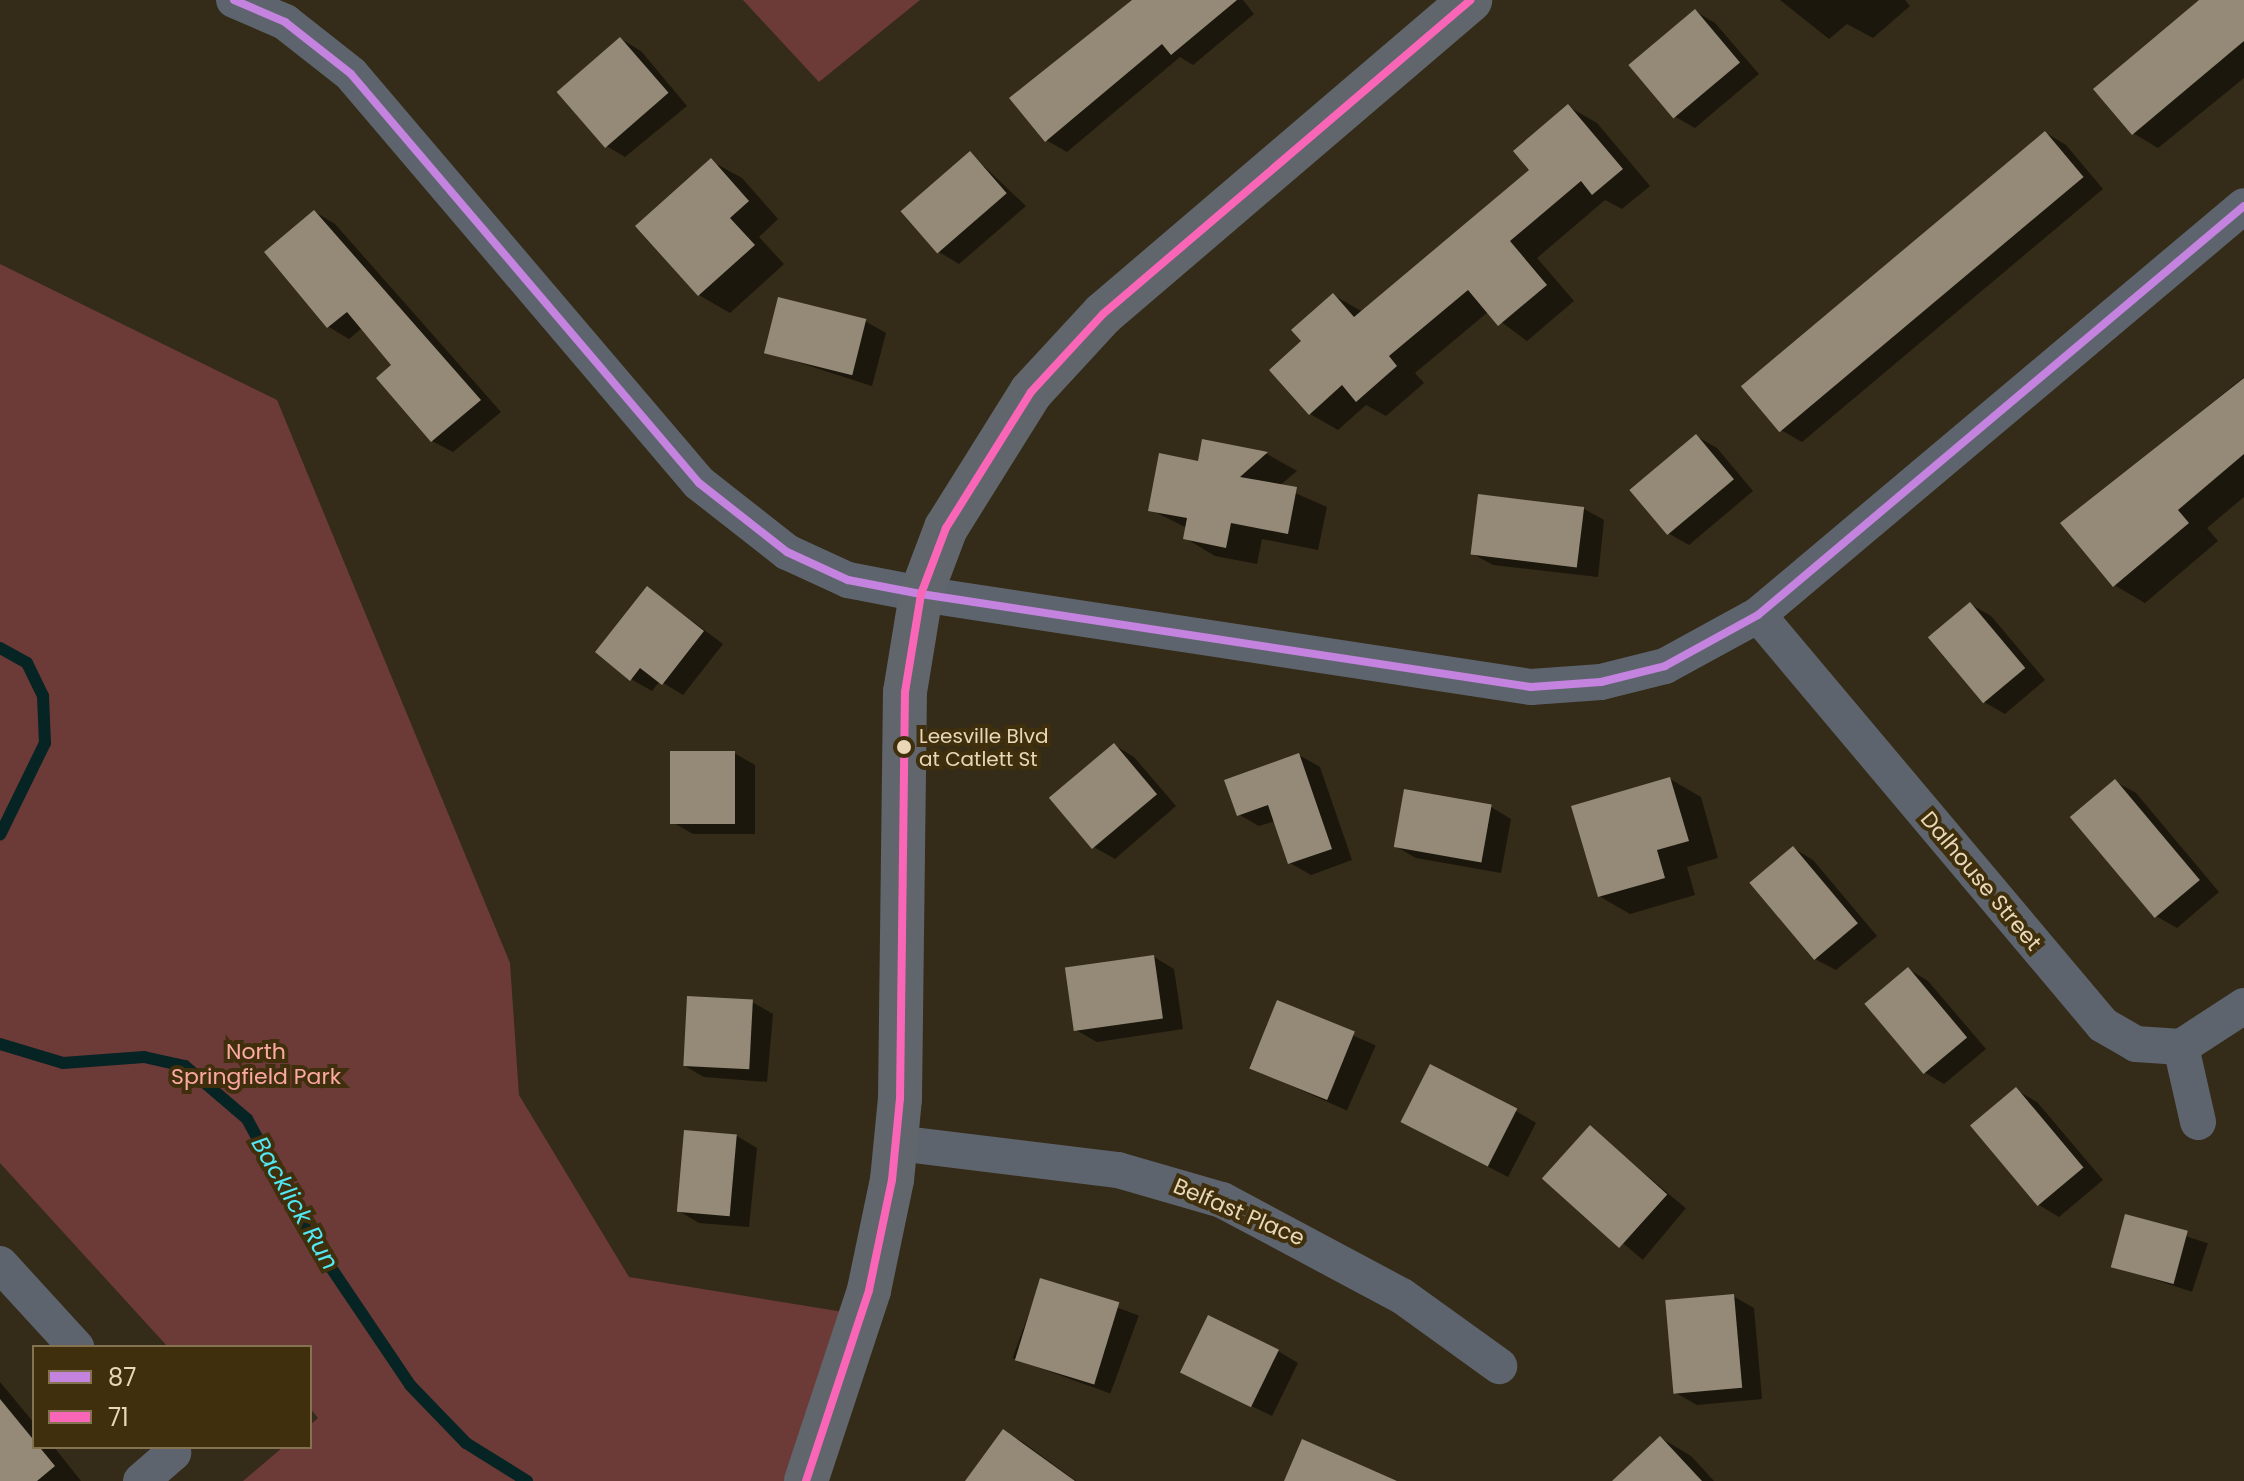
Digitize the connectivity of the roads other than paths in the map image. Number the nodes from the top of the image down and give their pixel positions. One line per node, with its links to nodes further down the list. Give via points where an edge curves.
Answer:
1 (234, 0): 4 (street, via 285,22 351,74 730,511 787,552 848,580)
2 (1470, 0): 4 (street, via 1168,256 1066,352 968,486)
3 (2244, 206): 5 (street)
4 (921, 594): 5 (street, via 1531,687 1601,682 1665,666); 9 (street, via 905,692 899,803)
5 (1758, 615): 7 (street, Dalhouse Street, via 2103,1025 2136,1044)
6 (2244, 1006): 7 (street)
7 (2181, 1047): 8 (street)
8 (2198, 1122)
9 (897, 1143): 12 (street, Belfast Place, via 1118,1170 1222,1200 1402,1296); 15 (street, via 869,1290)
10 (0, 1264): 11 (street)
11 (74, 1345)
12 (1499, 1366)
13 (170, 1449): 14 (street, via 173,1453)
14 (141, 1481)
15 (806, 1481)

